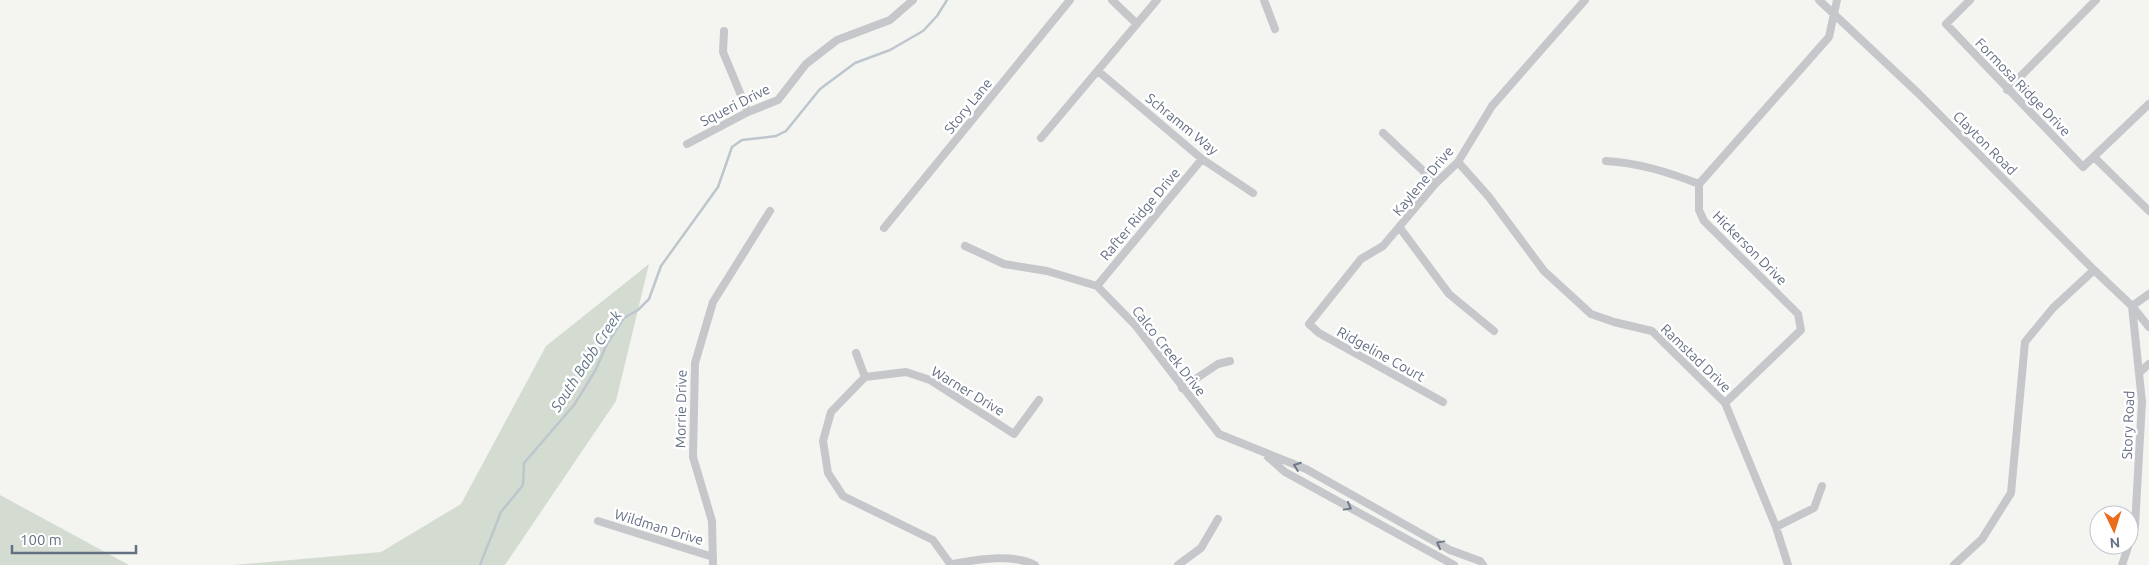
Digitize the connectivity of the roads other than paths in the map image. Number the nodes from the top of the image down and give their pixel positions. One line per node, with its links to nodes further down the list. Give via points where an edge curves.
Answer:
1 (913, 0): 18 (street, Squeri Drive, via 890,20 837,40 806,64 778,100)
2 (1070, 0): 31 (street, Story Lane)
3 (1112, 0): 12 (street)
4 (1157, 0): 12 (street)
5 (1264, 0): 13 (street)
6 (1585, 0): 25 (street, Kaylene Drive, via 1492,106)
7 (1819, 0): 11 (street, Clayton Road)
8 (1837, 0): 11 (street)
9 (1970, 0): 16 (street, Formosa Ridge Drive, via 1946,24)
10 (2096, 0): 16 (street)
11 (1834, 16): 27 (street, via 1829,38); 34 (street, Clayton Road, via 1919,94)
12 (1137, 24): 15 (street)
13 (1275, 29)
14 (724, 31): 18 (street, via 723,52)
15 (1098, 71): 20 (street); 23 (street, Schramm Way)
16 (2007, 90): 22 (street, Formosa Ridge Drive, via 2083,167)
17 (2149, 104): 22 (street)
18 (748, 112): 21 (street, Squeri Drive)
19 (1383, 133): 26 (street)
20 (1041, 138)
21 (687, 144)
22 (2094, 156): 30 (street)
23 (1202, 159): 28 (street, Schramm Way); 35 (street, Rafter Ridge Drive)
24 (1606, 161): 27 (street, via 1648,166)
25 (1458, 162): 26 (street, Kaylene Drive); 49 (street, Ramstad Drive, via 1489,197 1544,271 1591,314 1652,331)
26 (1436, 183): 32 (street, Kaylene Drive)
27 (1699, 184): 49 (street, Hickerson Drive, via 1699,210 1704,221 1798,314 1801,330)
28 (1253, 193)
29 (770, 211): 55 (street, Morrie Drive, via 713,302 694,363 693,457 712,521)
30 (2149, 211)
31 (884, 228)
32 (1400, 228): 38 (street, Kaylene Drive, via 1383,246 1361,259); 40 (street, via 1449,294)
33 (965, 246): 35 (street, Calco Creek Drive, via 1004,264 1047,271)
34 (2094, 270): 37 (street, Clayton Road); 62 (street, via 2053,308 2025,342 2011,494 1982,539)
35 (1097, 286): 46 (street, Calco Creek Drive, via 1136,326)
36 (2149, 294): 37 (street)
37 (2132, 306): 39 (street, Clayton Road); 44 (street, Story Road)
38 (1309, 324): 48 (street, Ridgeline Court, via 1319,334)
39 (2149, 327)
40 (1494, 331)
41 (856, 353): 45 (street)
42 (1230, 361): 46 (street, via 1218,364)
43 (2149, 364): 44 (street)
44 (2140, 372): 63 (street, Story Road, via 2142,402 2136,512)
45 (865, 377): 47 (street, Warner Drive, via 906,372 930,380 1014,434); 56 (street, via 831,412 823,441 828,473 843,496 933,540)
46 (1182, 388): 50 (street, Calco Creek Drive, via 1219,434)
47 (1040, 400)
48 (1443, 402)
49 (1725, 403): 54 (street, Ramstad Drive)
50 (1262, 453): 59 (street, Calco Creek Drive, one-way to 59, via 1285,472); 60 (street, Calco Creek Drive, one-way to 50, via 1450,550 1306,469)
51 (1822, 486): 54 (street, via 1814,508)
52 (1218, 519): 58 (street, via 1201,548)
53 (598, 521): 55 (street, Wildman Drive)
54 (1776, 526): 61 (street, Ramstad Drive)
55 (713, 561)
56 (951, 565): 57 (street, via 984,559 1026,560)
57 (1035, 565)
58 (1178, 565)
59 (1454, 565)
60 (1483, 565)
61 (1788, 565)
62 (1954, 565)
63 (2122, 565)

